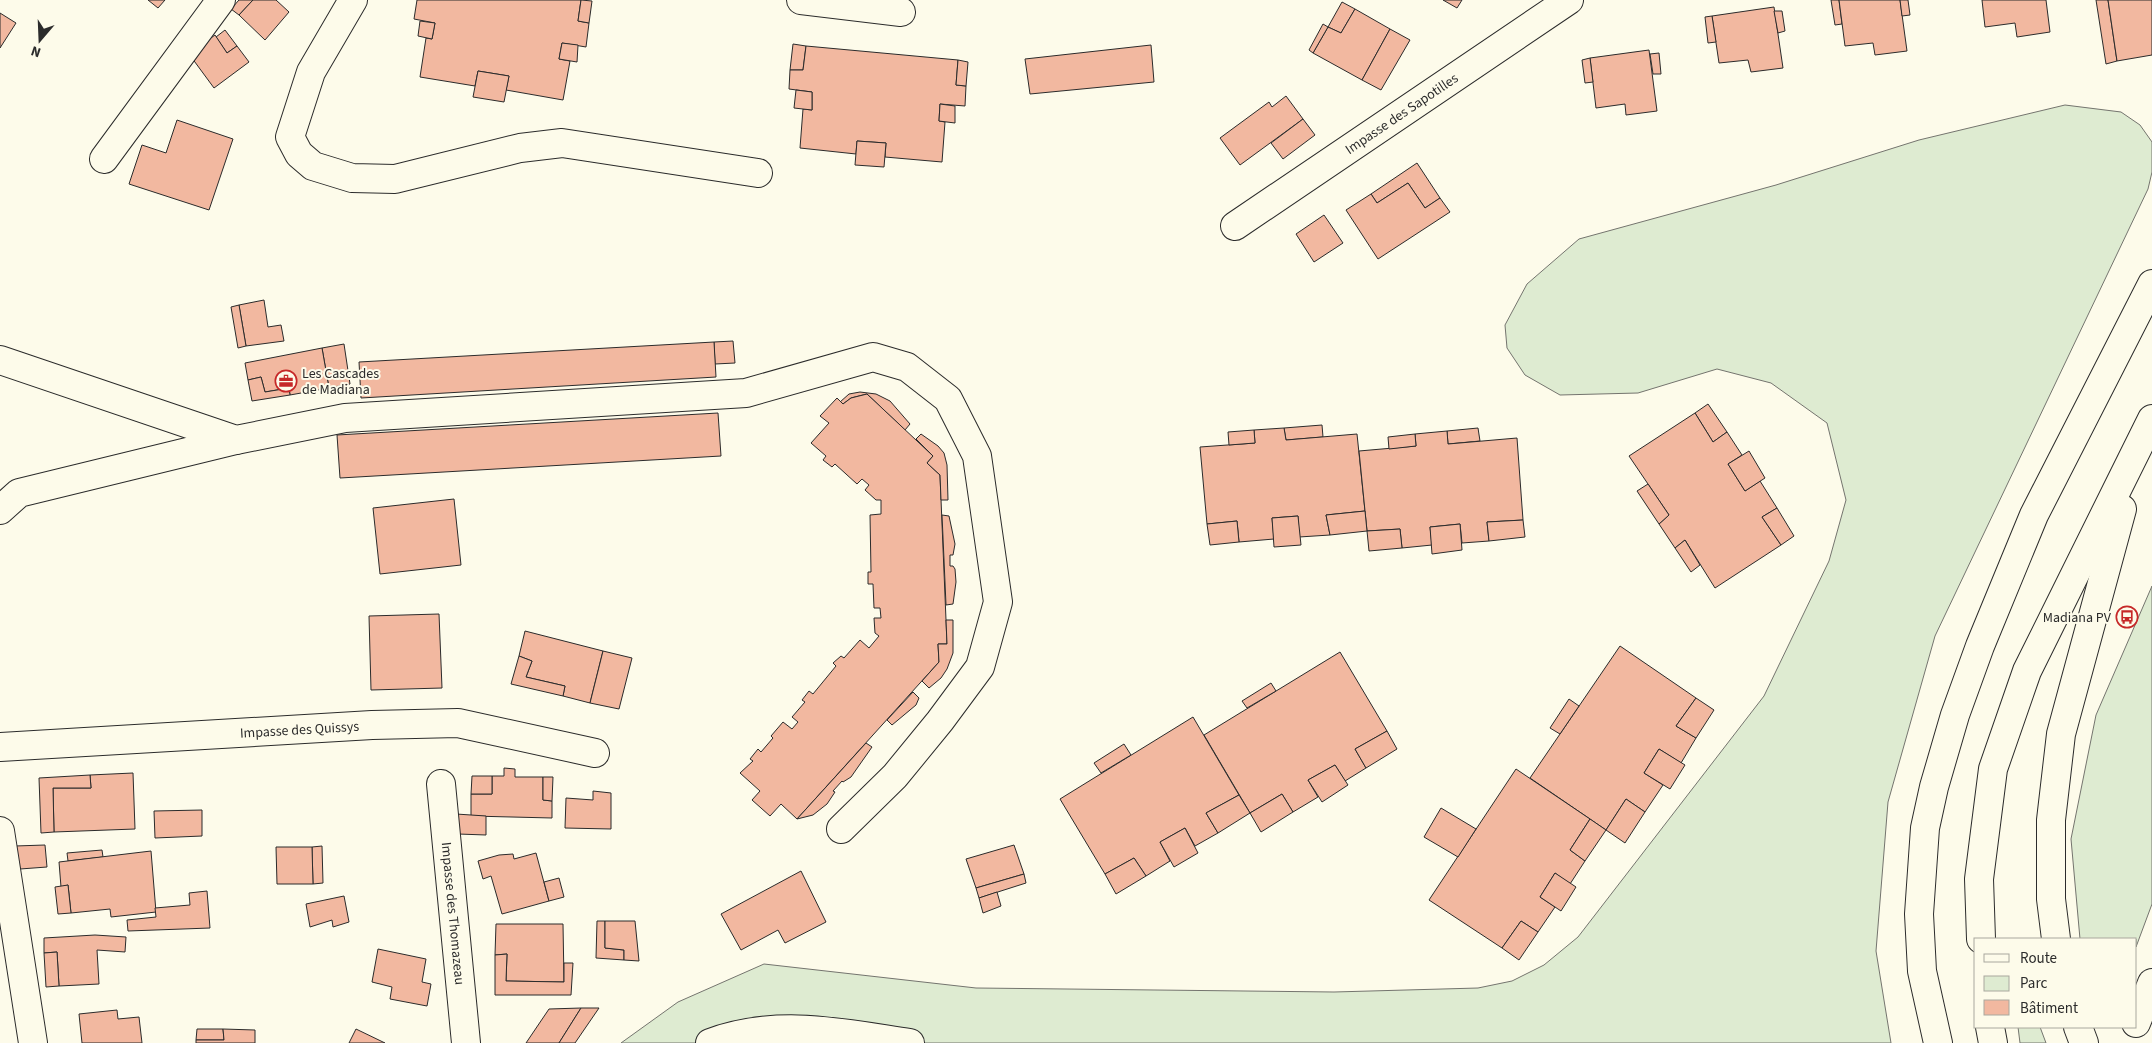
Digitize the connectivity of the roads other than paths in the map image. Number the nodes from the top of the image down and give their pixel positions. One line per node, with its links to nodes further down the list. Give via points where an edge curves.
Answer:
1 (221, 0): 6 (street)
2 (353, 0): 7 (street, via 311,72 290,137 299,154 313,166 352,178 395,179 520,148 562,143)
3 (801, 0): 5 (street)
4 (1569, 0): 8 (street, Impasse des Sapotilles)
5 (901, 12)
6 (104, 159)
7 (758, 173)
8 (1236, 226)
9 (2152, 284): 30 (street, via 2034,515 1980,646 1934,787 1925,828 1919,914 1922,971)
10 (0, 360): 12 (street)
11 (2146, 431): 19 (street, via 2027,671 1993,769 1979,879); 20 (street, via 2061,734 2051,820 2051,899)
12 (236, 440): 13 (street, via 19,493); 17 (street, via 345,418 746,393 874,357 907,367 948,399 977,456 998,602 980,667 895,776)
13 (0, 510)
14 (0, 747): 15 (street, Impasse des Quissys, via 458,723)
15 (595, 753)
16 (441, 784): 27 (street, Impasse des Thomazeau)
17 (841, 828)
18 (0, 831): 26 (street)
19 (1981, 938)
20 (2056, 938)
21 (2152, 983): 22 (street)
22 (2137, 1020)
23 (1990, 1028): 31 (street)
24 (2078, 1028): 32 (street)
25 (2134, 1028): 33 (street)
26 (32, 1043)
27 (466, 1043)
28 (710, 1043): 29 (street, via 756,1030 824,1030)
29 (910, 1043)
30 (1938, 1043)
31 (1993, 1043)
32 (2084, 1043)
33 (2127, 1043)

